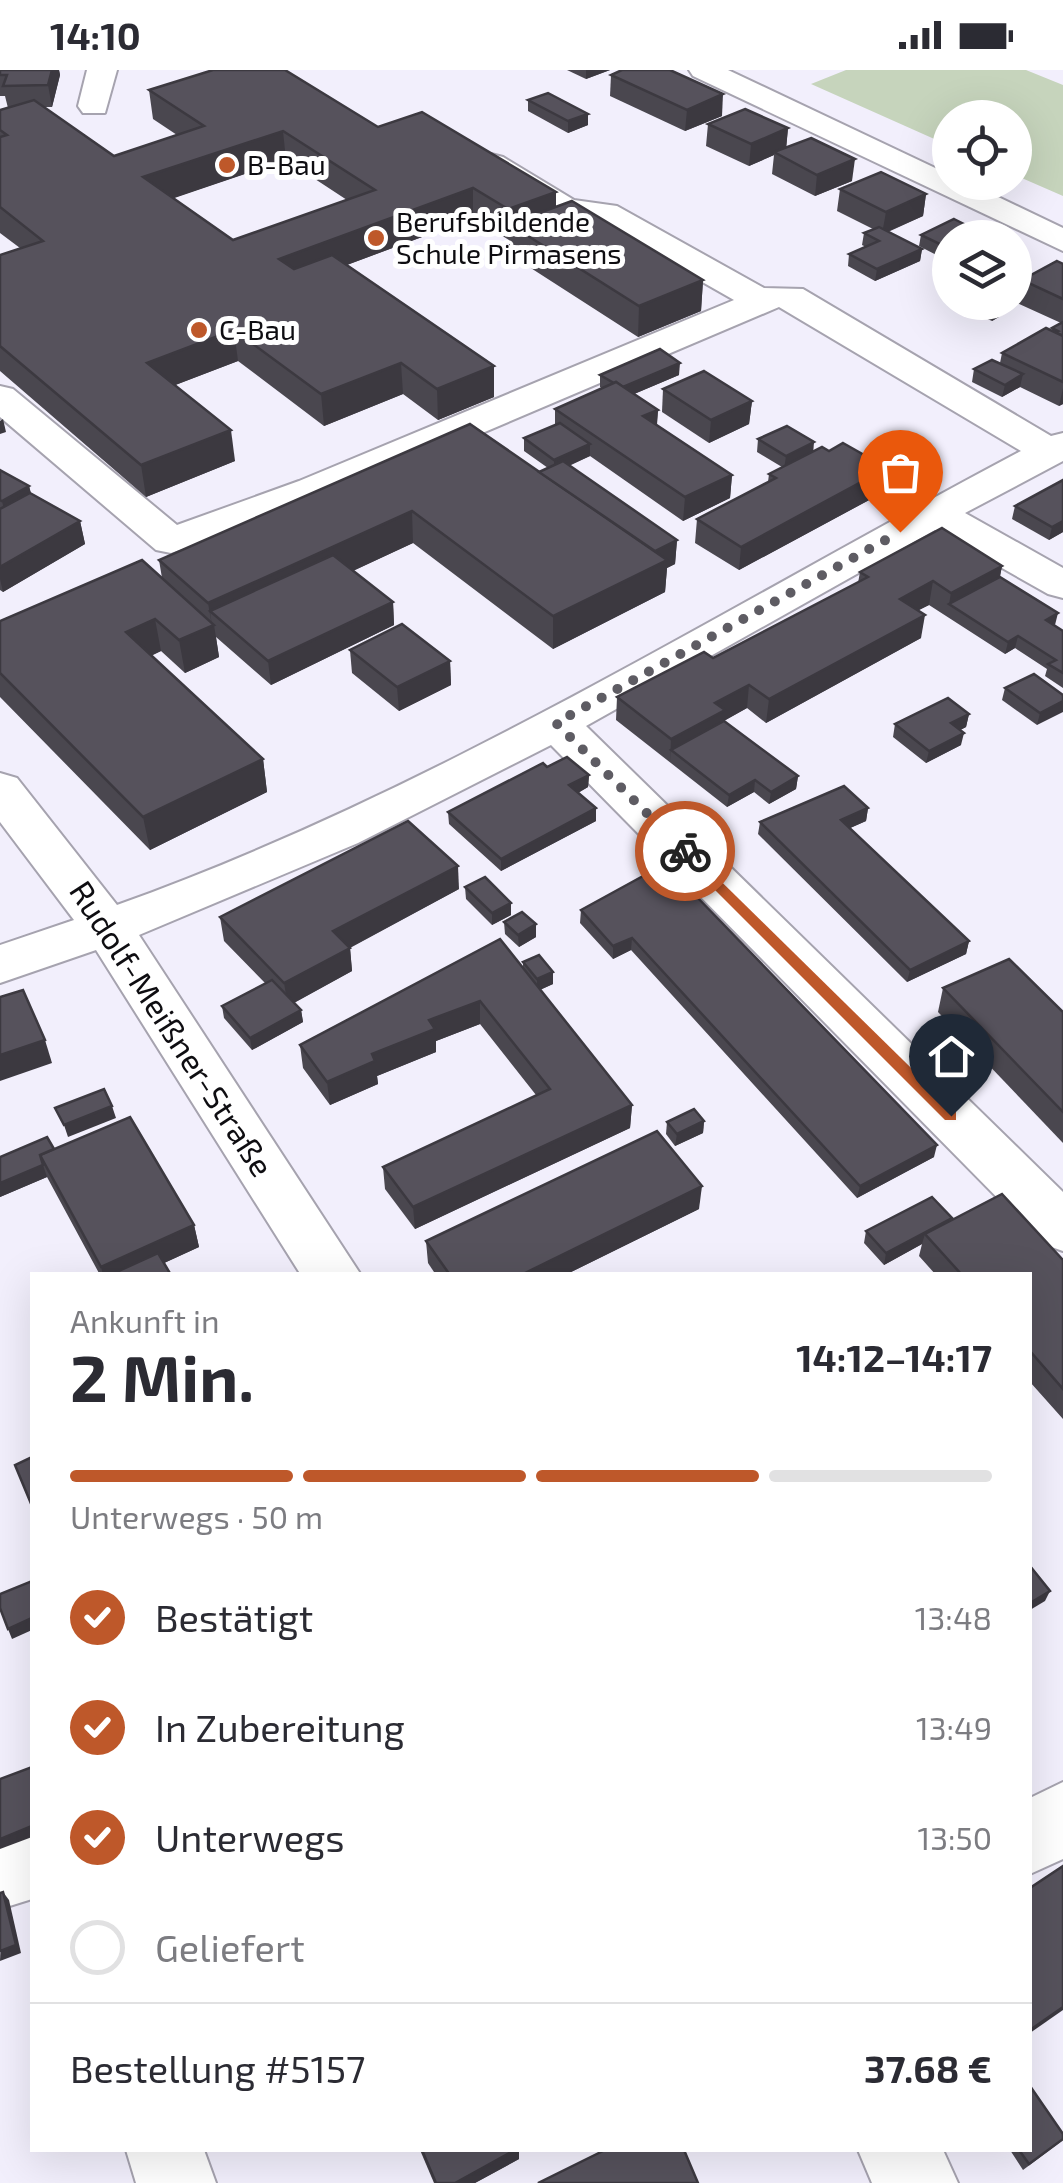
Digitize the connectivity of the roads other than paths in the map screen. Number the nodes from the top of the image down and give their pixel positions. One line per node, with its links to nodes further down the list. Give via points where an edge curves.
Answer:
1 (102, 70): 3 (street)
2 (704, 70): 5 (street)
3 (94, 106)
4 (464, 147): 6 (street, via 566,210 605,213)
5 (1063, 241)
6 (762, 302): 7 (street, via 312,490 171,541); 8 (street, via 790,297)
7 (0, 396)
8 (1056, 449): 9 (street)
9 (934, 513): 10 (street); 11 (street)
10 (1063, 586)
11 (556, 723): 13 (street, via 234,880); 15 (street)
12 (0, 789): 13 (street, Rudolf-Meißner-Straße)
13 (107, 926): 14 (street); 16 (street, Rudolf-Meißner-Straße)
14 (0, 964)
15 (1063, 1228)
16 (330, 1272)
17 (1063, 1818): 18 (street)
18 (1032, 1837)
19 (30, 1864): 20 (street)
20 (0, 1872)
21 (166, 2152): 23 (street)
22 (898, 2152): 24 (street)
23 (176, 2183)
24 (918, 2183)

